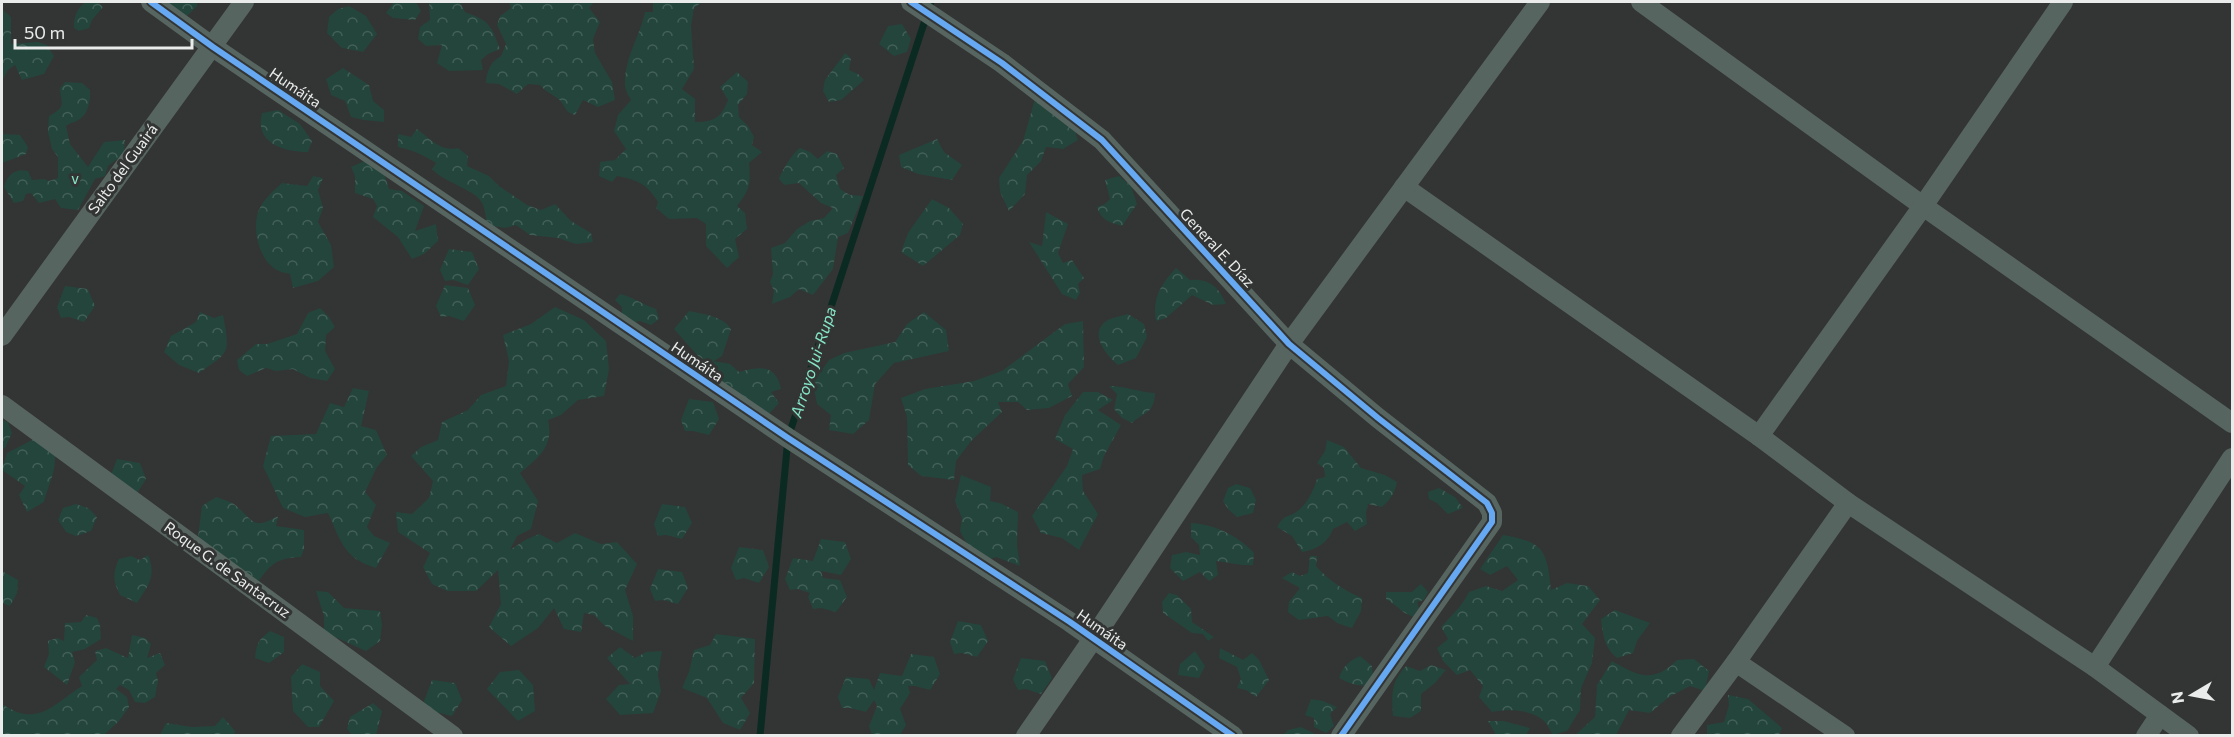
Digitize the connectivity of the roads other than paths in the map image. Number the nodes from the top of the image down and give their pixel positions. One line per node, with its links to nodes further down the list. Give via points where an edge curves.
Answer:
1 (151, 2): 7 (street, Humáita)
2 (244, 2): 7 (street, Salto del Guairá)
3 (911, 2): 11 (street, General E. Díaz, via 1002,63 1102,140)
4 (1540, 2): 8 (street)
5 (1641, 2): 9 (street)
6 (2063, 2): 9 (street)
7 (213, 47): 10 (street, Salto del Guairá); 17 (street, Humáita, via 788,438)
8 (1404, 187): 11 (street); 14 (street)
9 (1923, 206): 13 (street); 14 (street)
10 (2, 336)
11 (1289, 344): 17 (street); 24 (street, General E. Díaz, via 1487,503 1492,513 1492,522)
12 (2, 405): 21 (street, Roque G. de Santacruz)
13 (2232, 423)
14 (1759, 436): 16 (street)
15 (2232, 458): 19 (street)
16 (1848, 502): 18 (street); 19 (street)
17 (1093, 639): 22 (street); 23 (street, Humáita)
18 (1736, 662): 25 (street); 26 (street)
19 (2095, 666): 20 (street)
20 (2160, 715): 27 (street); 28 (street)
21 (453, 735)
22 (1026, 735)
23 (1233, 735)
24 (1341, 735)
25 (1681, 735)
26 (1845, 735)
27 (2146, 735)
28 (2189, 735)

